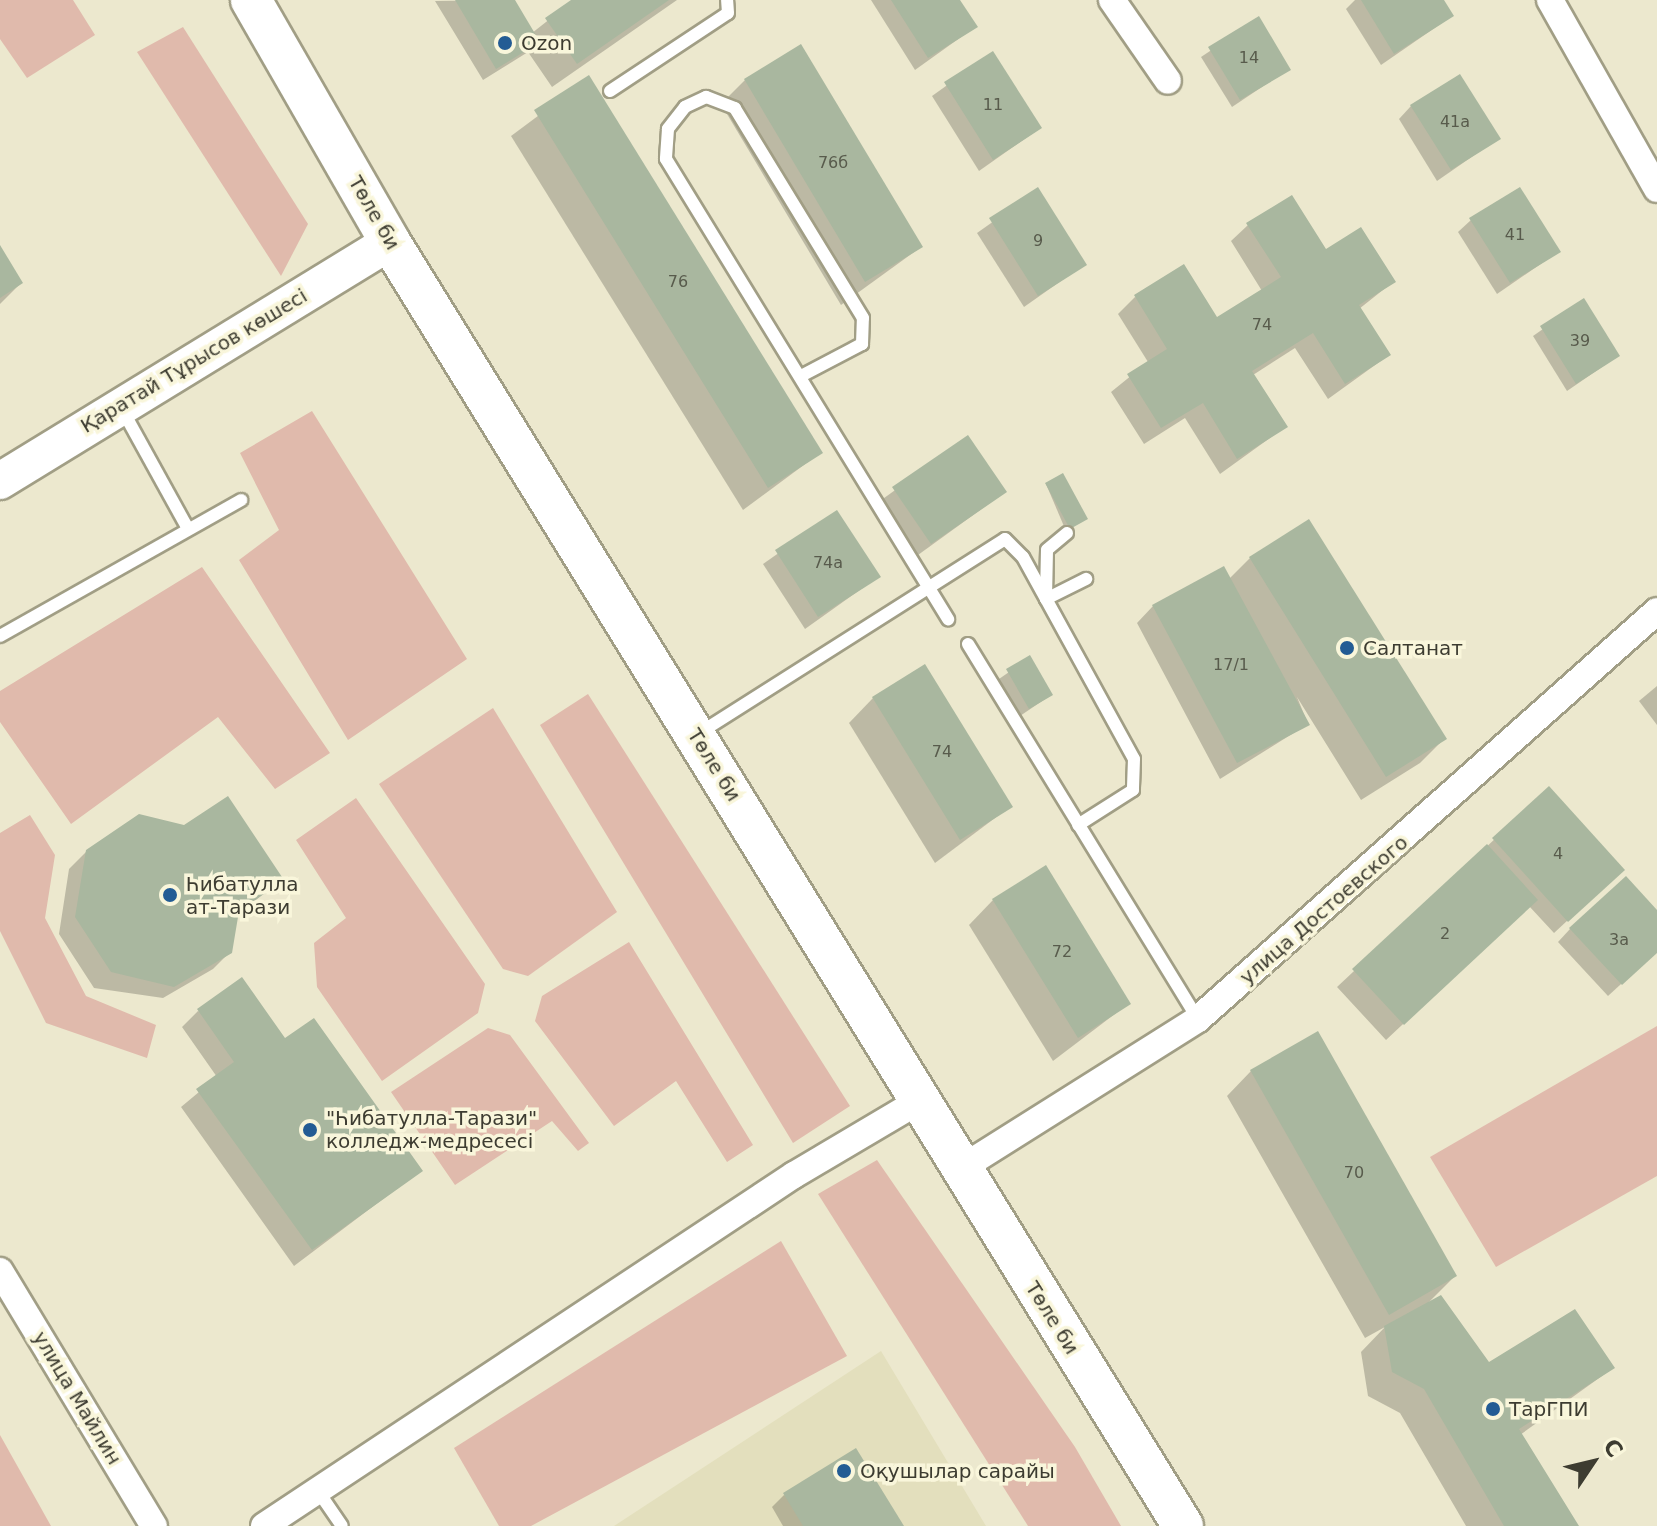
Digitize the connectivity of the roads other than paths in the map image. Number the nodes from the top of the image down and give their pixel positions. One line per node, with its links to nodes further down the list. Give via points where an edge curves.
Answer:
1 (727, 0): 6 (lane, via 728,13)
2 (1112, 0): 5 (street)
3 (1550, 0): 7 (street)
4 (263, 4): 8 (main road, Төле би)
5 (1168, 81)
6 (610, 91)
7 (1657, 189)
8 (390, 242): 10 (main road, Қаратай Тұрысов көшесі); 22 (main road, Төле би)
9 (801, 376): 9 (lane, via 666,159 668,129 685,107 706,97 735,108 863,318 862,344); 16 (lane)
10 (119, 405): 11 (main road, Қаратай Тұрысов көшесі); 13 (lane)
11 (0, 481)
12 (241, 500): 13 (lane)
13 (187, 527): 20 (lane)
14 (1067, 533): 17 (lane, via 1047,550)
15 (1086, 579): 17 (lane)
16 (931, 586): 17 (lane, via 1005,539); 19 (lane); 22 (lane)
17 (1046, 599): 23 (lane, via 1134,759 1133,790)
18 (1657, 611): 24 (street, улица Достоевского)
19 (948, 619)
20 (0, 636)
21 (968, 644): 23 (lane)
22 (695, 735): 25 (main road, Төле би)
23 (1078, 825): 24 (lane)
24 (1198, 1019): 26 (street, улица Достоевского)
25 (921, 1100): 26 (main road, Төле би); 28 (street, via 794,1175)
26 (960, 1169): 32 (main road, Төле би)
27 (0, 1271): 29 (street, улица Майлин)
28 (318, 1491): 30 (street); 31 (lane)
29 (154, 1526)
30 (264, 1526)
31 (342, 1526)
32 (1183, 1526)

